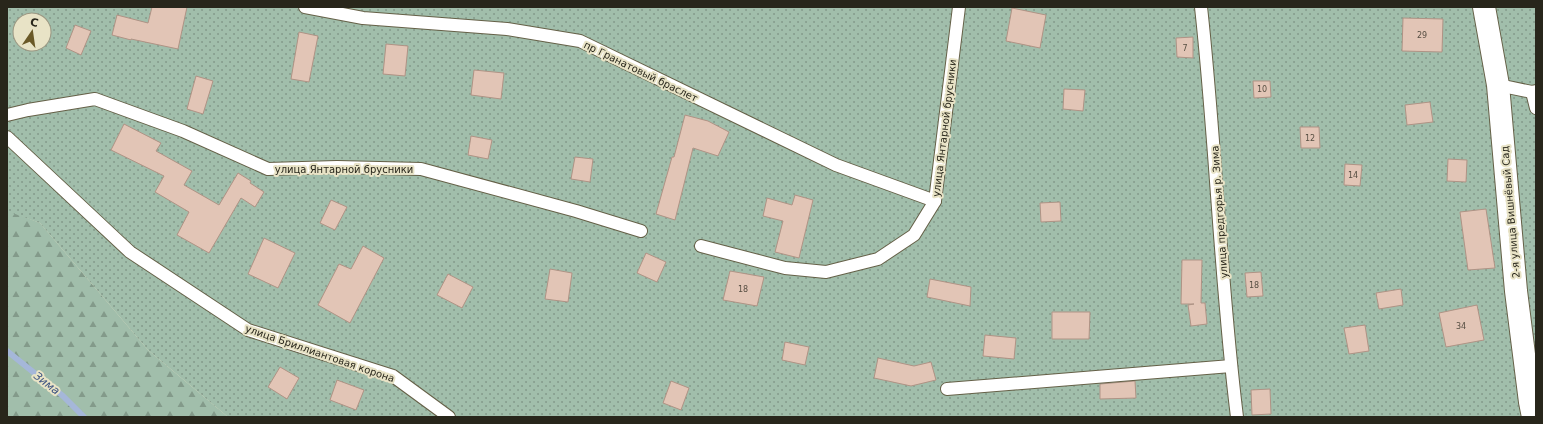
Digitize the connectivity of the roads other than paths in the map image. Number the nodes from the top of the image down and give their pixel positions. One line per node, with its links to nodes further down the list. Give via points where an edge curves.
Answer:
1 (305, 7): 10 (lane, пр Гранатовый браслет, via 363,18 507,29 580,41 836,165)
2 (959, 7): 10 (lane, улица Янтарной брусники)
3 (1201, 7): 13 (lane, улица предгорья р. Зима)
4 (1484, 7): 5 (street, 2-я улица Вишнёвый Сад)
5 (1498, 85): 6 (lane); 17 (street, 2-я улица Вишнёвый Сад, via 1516,291)
6 (1534, 91): 7 (lane)
7 (1536, 108)
8 (7, 115): 11 (lane, улица Янтарной брусники, via 95,99 183,131 268,169 421,169)
9 (7, 137): 15 (lane, улица Бриллиантовая корона, via 130,252 248,330 393,376)
10 (935, 201): 12 (lane, улица Янтарной брусники, via 914,235 878,259 826,272 785,268)
11 (640, 230)
12 (701, 246)
13 (1231, 366): 14 (lane); 16 (lane, улица предгорья р. Зима)
14 (946, 389)
15 (449, 417)
16 (1237, 417)
17 (1533, 417)

